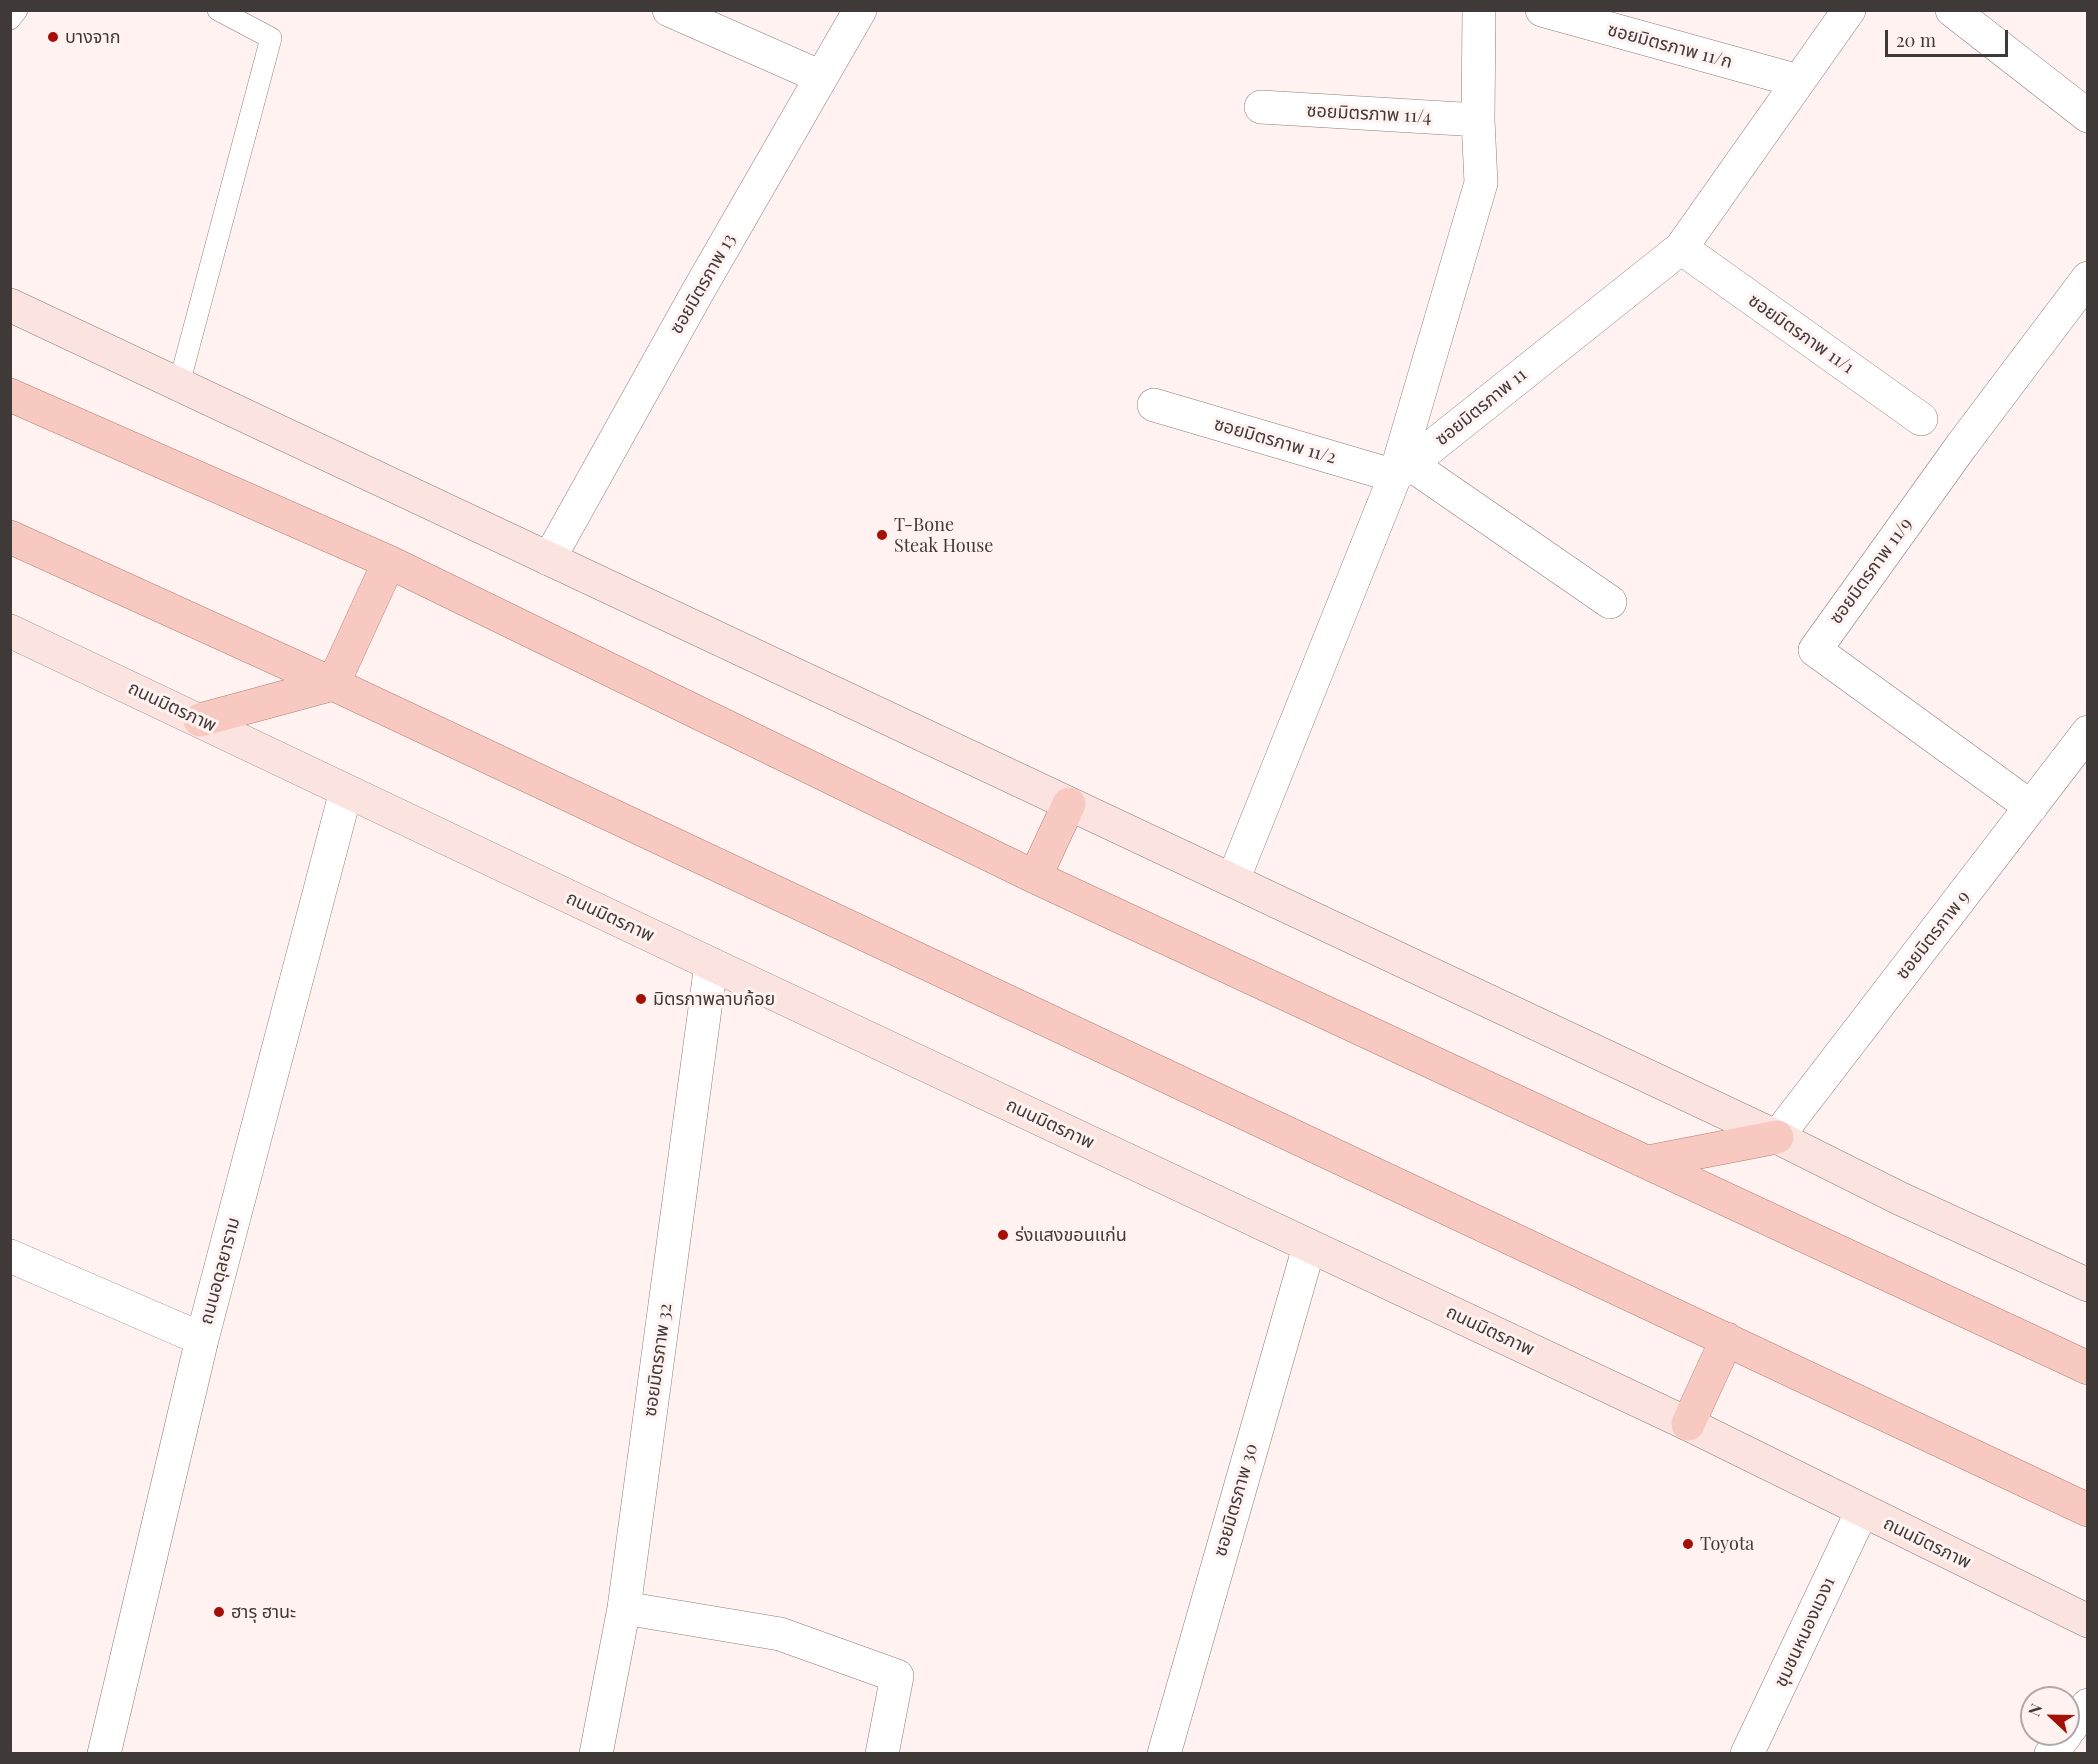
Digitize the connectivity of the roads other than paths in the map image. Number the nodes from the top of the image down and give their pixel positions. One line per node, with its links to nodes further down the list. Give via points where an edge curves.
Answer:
1 (17, 10): 9 (lane)
2 (218, 10): 18 (lane, via 271,38)
3 (669, 10): 10 (street)
4 (860, 10): 10 (street, ซอยมิตรภาพ 13)
5 (1479, 10): 14 (street)
6 (1542, 10): 11 (street, ซอยมิตรภาพ 11/ก)
7 (1849, 10): 11 (street, ซอยมิตรภาพ 11)
8 (1952, 10): 13 (street)
9 (10, 19)
10 (821, 77): 24 (street, ซอยมิตรภาพ 13)
11 (1798, 81): 15 (street, ซอยมิตรภาพ 11)
12 (1261, 107): 14 (street, ซอยมิตรภาพ 11/4)
13 (2088, 116)
14 (1478, 120): 22 (street, via 1481,183)
15 (1681, 248): 21 (street, ซอยมิตรภาพ 11/1); 22 (street, ซอยมิตรภาพ 11)
16 (2088, 278): 33 (street, ซอยมิตรภาพ 11/9, via 1815,650)
17 (10, 305): 18 (main road)
18 (179, 384): 24 (main road)
19 (10, 395): 25 (main road)
20 (1154, 405): 22 (street, ซอยมิตรภาพ 11/2)
21 (1921, 419)
22 (1403, 470): 26 (street, ซอยมิตรภาพ 11/2); 35 (street, ซอยมิตรภาพ 11)
23 (10, 537): 28 (main road)
24 (549, 559): 32 (main road)
25 (389, 562): 28 (main road); 34 (main road)
26 (1610, 602)
27 (10, 631): 29 (main road, ถนนมิตรภาพ)
28 (333, 684): 29 (main road); 43 (main road)
29 (200, 720): 31 (main road, ถนนมิตรภาพ)
30 (2088, 732): 33 (street, ซอยมิตรภาพ 9)
31 (346, 791): 36 (main road, ถนนมิตรภาพ); 42 (street, ถนนอดุลยาราม)
32 (1069, 804): 34 (main road); 35 (main road)
33 (2031, 807): 37 (street, ซอยมิตรภาพ 9)
34 (1035, 877): 38 (main road)
35 (1233, 880): 37 (main road)
36 (711, 964): 39 (main road, ถนนมิตรภาพ); 48 (street, ซอยมิตรภาพ 32)
37 (1777, 1137): 38 (main road); 41 (main road)
38 (1648, 1162): 44 (main road)
39 (1309, 1246): 45 (main road, ถนนมิตรภาพ); 53 (street, ซอยมิตรภาพ 30)
40 (10, 1256): 42 (street)
41 (2088, 1285)
42 (202, 1339): 50 (street, ถนนอดุลยาราม)
43 (1727, 1340): 45 (main road); 46 (main road)
44 (2088, 1368)
45 (1688, 1424): 47 (main road, ถนนมิตรภาพ)
46 (2088, 1510)
47 (1862, 1511): 49 (main road, ถนนมิตรภาพ); 54 (street, ชุมชนหนองแวง1)
48 (624, 1608): 51 (street, ซอยมิตรภาพ 32); 52 (street, via 780,1634 897,1676)
49 (2088, 1621)
50 (104, 1754)
51 (596, 1754)
52 (882, 1754)
53 (1164, 1754)
54 (1747, 1754)

